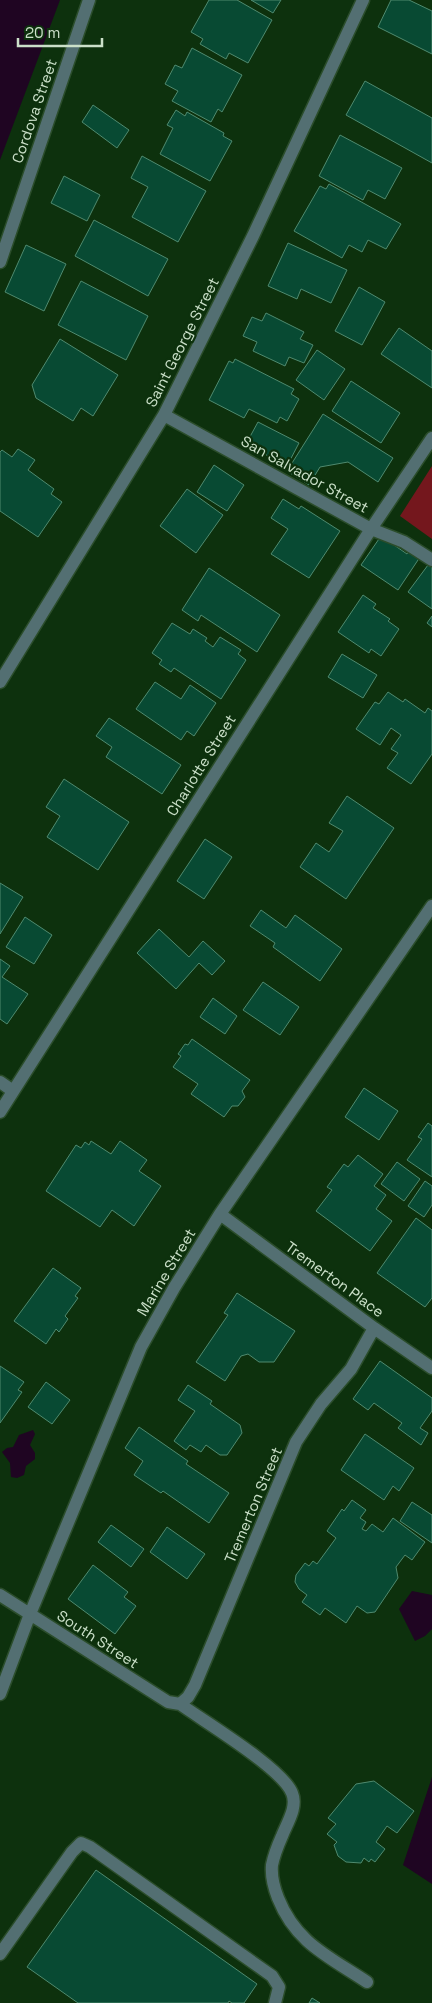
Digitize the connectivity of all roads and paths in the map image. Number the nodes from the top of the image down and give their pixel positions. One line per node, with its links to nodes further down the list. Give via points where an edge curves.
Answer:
1 (89, 0): 3 (street, Cordova Street)
2 (363, 0): 4 (street, Saint George Street, via 253,236)
3 (0, 262)
4 (164, 415): 6 (street, San Salvador Street); 8 (street, Saint George Street)
5 (432, 438): 6 (street, Charlotte Street)
6 (371, 529): 7 (street, San Salvador Street, via 404,542); 11 (street, Charlotte Street)
7 (432, 560)
8 (0, 682)
9 (432, 906): 13 (street, Marine Street)
10 (0, 1082): 11 (street)
11 (13, 1091): 12 (street, Charlotte Street)
12 (0, 1112)
13 (220, 1214): 14 (street, Tremerton Place); 17 (street, Marine Street, via 142,1346)
14 (374, 1328): 15 (street, Tremerton Place); 19 (street, Tremerton Street, via 351,1369 321,1404 296,1442 195,1684)
15 (432, 1368)
16 (0, 1595): 17 (street, South Street)
17 (30, 1614): 18 (street, Marine Street); 19 (street, South Street, via 168,1702)
18 (0, 1694)
19 (180, 1704): 21 (street, South Street, via 267,1764 292,1793 294,1806 272,1866 274,1886 282,1908 310,1944)
20 (0, 1954): 22 (street, via 72,1852 82,1843 272,1976 279,1987)
21 (367, 1982)
22 (276, 2003)

